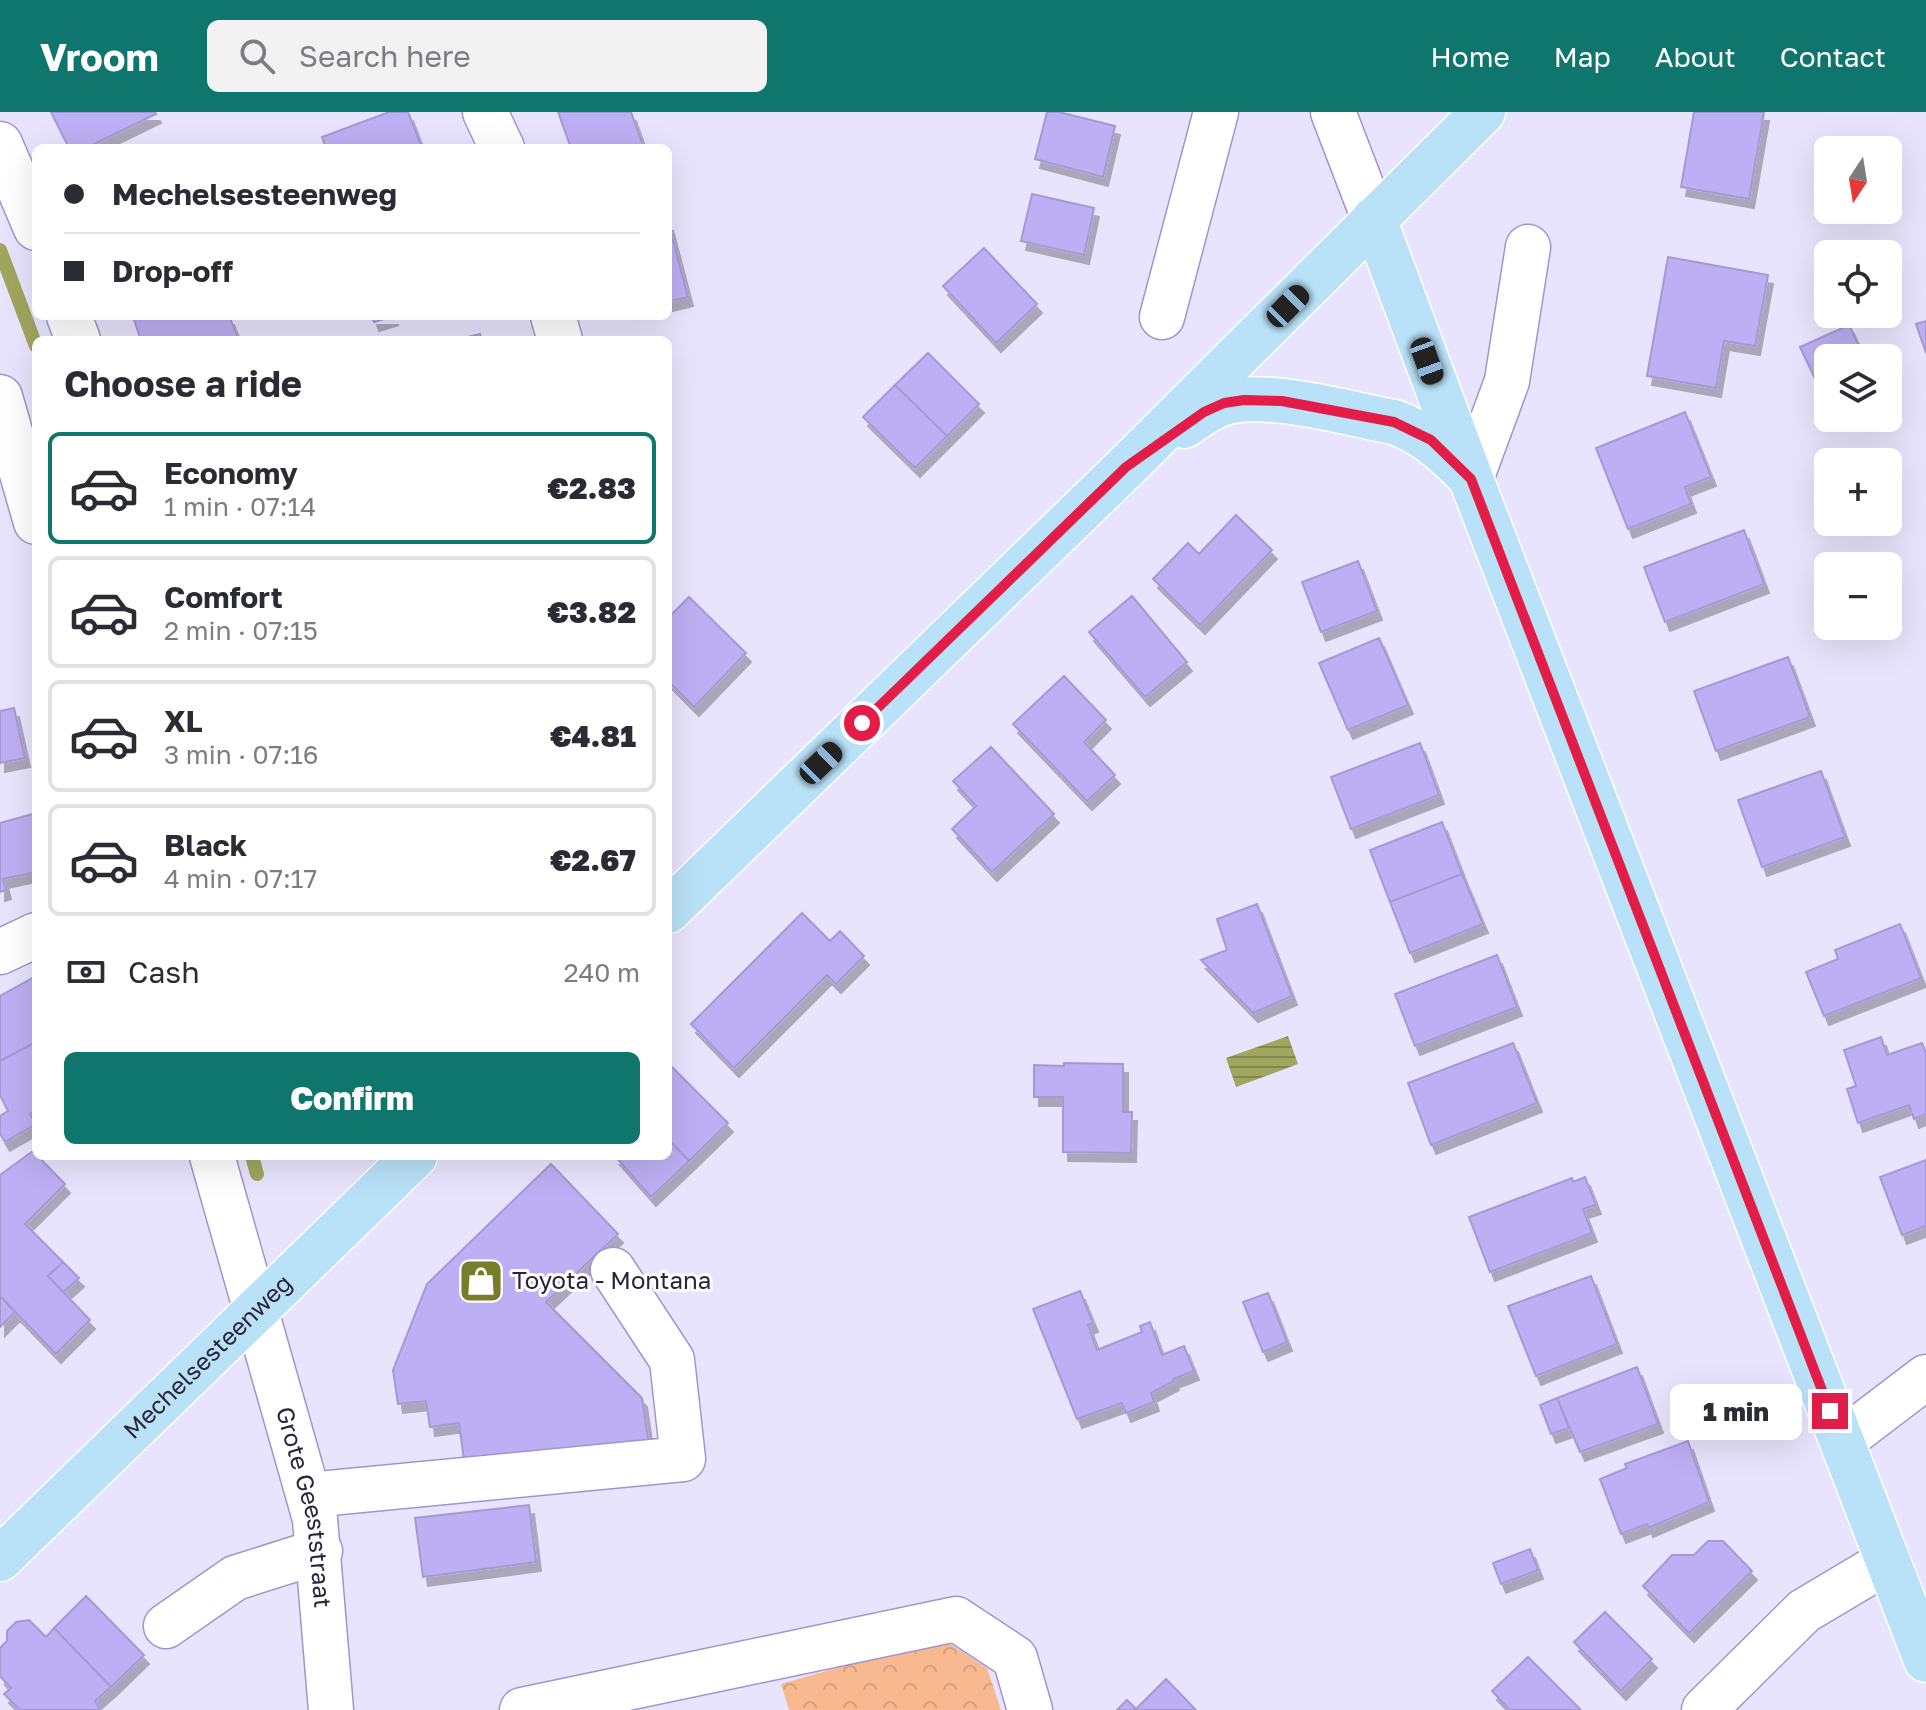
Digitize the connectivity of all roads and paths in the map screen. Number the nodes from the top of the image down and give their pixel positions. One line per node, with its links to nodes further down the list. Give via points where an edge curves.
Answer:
1 (485, 112): 6 (street)
2 (1216, 112): 10 (street)
3 (1333, 112): 8 (street)
4 (1483, 112): 8 (main road)
5 (0, 144): 7 (street)
6 (500, 144)
7 (32, 219)
8 (1374, 219): 13 (main road); 14 (main road)
9 (1528, 247): 14 (street, via 1507,381)
10 (1162, 317)
11 (0, 397): 12 (street)
12 (9, 462): 15 (street)
13 (1126, 467): 14 (main road, via 1204,412 1224,403 1261,400 1394,422 1431,440); 16 (main road)
14 (1471, 479): 24 (main road)
15 (32, 513)
16 (672, 907)
17 (32, 937): 18 (street)
18 (0, 952)
19 (213, 1160): 22 (street, Grote Geeststraat)
20 (411, 1160): 22 (main road, Mechelsesteenweg)
21 (613, 1270): 25 (street, via 672,1360 683,1459)
22 (256, 1310): 25 (street, Grote Geeststraat); 27 (main road, Mechelsesteenweg)
23 (1926, 1377): 24 (street)
24 (1842, 1441): 28 (main road)
25 (309, 1495): 26 (street, Grote Geeststraat)
26 (320, 1551): 29 (street, via 235,1578); 31 (street, Grote Geeststraat)
27 (0, 1559)
28 (1888, 1561): 30 (main road); 34 (street, via 1804,1611)
29 (166, 1626)
30 (1926, 1660)
31 (331, 1710)
32 (522, 1710): 33 (street, via 956,1619 1015,1658)
33 (1030, 1710)
34 (1704, 1710)

